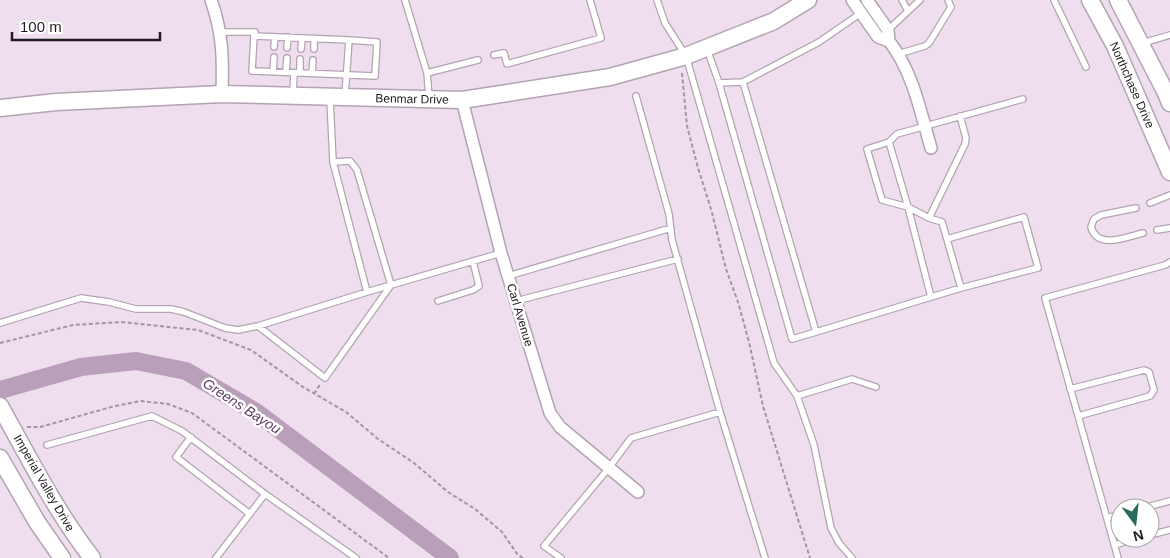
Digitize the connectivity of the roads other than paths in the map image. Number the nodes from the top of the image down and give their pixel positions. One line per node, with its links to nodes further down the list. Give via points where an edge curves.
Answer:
1 (211, 0): 16 (street)
2 (405, 0): 45 (lane)
3 (590, 0): 33 (lane, via 601,38 507,64 504,53)
4 (657, 0): 39 (lane, via 664,23)
5 (808, 0): 30 (street, Benmar Drive, via 774,21)
6 (852, 0): 15 (street)
7 (867, 0): 19 (street)
8 (902, 0): 14 (lane)
9 (920, 0): 14 (lane)
10 (1054, 0): 40 (lane)
11 (1090, 0): 31 (street, Northchase Drive)
12 (1118, 0): 25 (street, Northchase Drive)
13 (949, 3): 32 (lane, via 929,43)
14 (908, 11): 19 (lane)
15 (861, 13): 19 (street, via 878,37); 47 (lane, via 819,42)
16 (220, 32): 18 (lane, via 254,32); 49 (street)
17 (1170, 35): 25 (lane)
18 (254, 36): 20 (lane); 41 (lane, via 252,71)
19 (888, 36): 32 (street)
20 (275, 37): 21 (lane); 26 (lane)
21 (288, 37): 22 (lane); 27 (lane)
22 (302, 38): 23 (lane); 28 (lane)
23 (314, 39): 24 (lane); 29 (lane)
24 (349, 40): 46 (lane); 46 (lane, via 377,42 375,76)
25 (1140, 43): 31 (street); 56 (street, Northchase Drive)
26 (274, 47)
27 (287, 48)
28 (301, 49)
29 (314, 49)
30 (707, 49): 39 (street, Benmar Drive); 48 (lane)
31 (1118, 53): 62 (street, Northchase Drive)
32 (898, 54): 59 (street, via 911,77)
33 (494, 55)
34 (274, 58): 41 (lane)
35 (287, 58): 42 (lane)
36 (300, 59): 43 (lane)
37 (313, 60): 44 (lane)
38 (478, 60): 45 (lane)
39 (688, 61): 55 (street, Benmar Drive, via 610,77); 91 (lane, via 774,363)
40 (1086, 67)
41 (273, 72): 42 (lane)
42 (286, 72): 43 (lane)
43 (297, 73): 44 (lane); 50 (lane)
44 (312, 73): 46 (lane)
45 (426, 73): 54 (lane)
46 (347, 75): 52 (lane)
47 (743, 82): 48 (lane); 88 (lane)
48 (719, 83): 88 (lane, via 792,339)
49 (222, 94): 50 (street, Benmar Drive); 57 (street, Benmar Drive)
50 (293, 96): 52 (street, Benmar Drive)
51 (636, 96): 70 (lane)
52 (338, 97): 54 (street, Benmar Drive); 63 (lane)
53 (1023, 98): 58 (lane)
54 (429, 99): 55 (street, Benmar Drive)
55 (462, 100): 75 (street, Carl Avenue)
56 (1170, 103)
57 (0, 108)
58 (960, 116): 59 (lane); 69 (lane, via 965,144)
59 (925, 126): 60 (lane, via 897,134); 61 (street)
60 (888, 142): 67 (lane); 67 (lane, via 867,150 882,200)
61 (931, 148)
62 (1167, 155): 64 (street, Northchase Drive)
63 (333, 162): 80 (lane, via 350,162 357,170); 82 (lane)
64 (1170, 172)
65 (1170, 194): 66 (lane)
66 (1150, 203)
67 (908, 207): 69 (lane); 83 (lane)
68 (1136, 208): 73 (lane, via 1101,215 1094,219 1091,227 1096,237 1108,241)
69 (929, 218): 74 (lane, via 942,222)
70 (671, 228): 76 (lane); 79 (lane)
71 (1170, 228): 72 (lane)
72 (1157, 230)
73 (1143, 233)
74 (947, 239): 81 (lane); 81 (lane, via 1024,217 1038,268)
75 (501, 253): 77 (lane); 79 (street, Carl Avenue)
76 (678, 260): 85 (lane); 93 (lane)
77 (473, 261): 80 (lane); 84 (lane, via 478,286)
78 (1170, 262): 90 (lane, via 1045,298)
79 (508, 276): 85 (street, Carl Avenue)
80 (391, 285): 82 (lane); 87 (lane, via 325,378)
81 (961, 288): 83 (lane)
82 (367, 292): 87 (lane)
83 (931, 297): 88 (lane)
84 (438, 301)
85 (516, 301): 98 (street, Carl Avenue, via 550,413 560,427)
86 (0, 323): 87 (lane, via 81,298 136,309 171,309 225,328 238,330)
87 (258, 326)
88 (816, 332)
89 (876, 387): 91 (lane, via 852,379)
90 (1070, 389): 94 (lane); 94 (lane, via 1144,370 1149,372 1154,390 1150,396)
91 (797, 396): 111 (lane, via 814,445 831,528)
92 (0, 406): 107 (street, Imperial Valley Drive, via 53,502)
93 (720, 412): 98 (lane, via 631,438); 110 (lane)
94 (1078, 416): 103 (lane)
95 (191, 438): 96 (lane, via 152,416); 100 (lane); 101 (lane, via 176,457)
96 (47, 445)
97 (0, 458): 106 (street, Imperial Valley Drive)
98 (608, 469): 99 (street, Carl Avenue); 109 (lane, via 544,546)
99 (638, 492)
100 (265, 494): 101 (lane); 105 (lane)
101 (250, 514): 108 (lane)
102 (1110, 517): 103 (lane)
103 (1107, 518): 104 (lane)
104 (1110, 530)
105 (353, 557)
106 (62, 558)
107 (92, 558)
108 (216, 558)
109 (561, 558)
110 (765, 558)
111 (852, 558)

